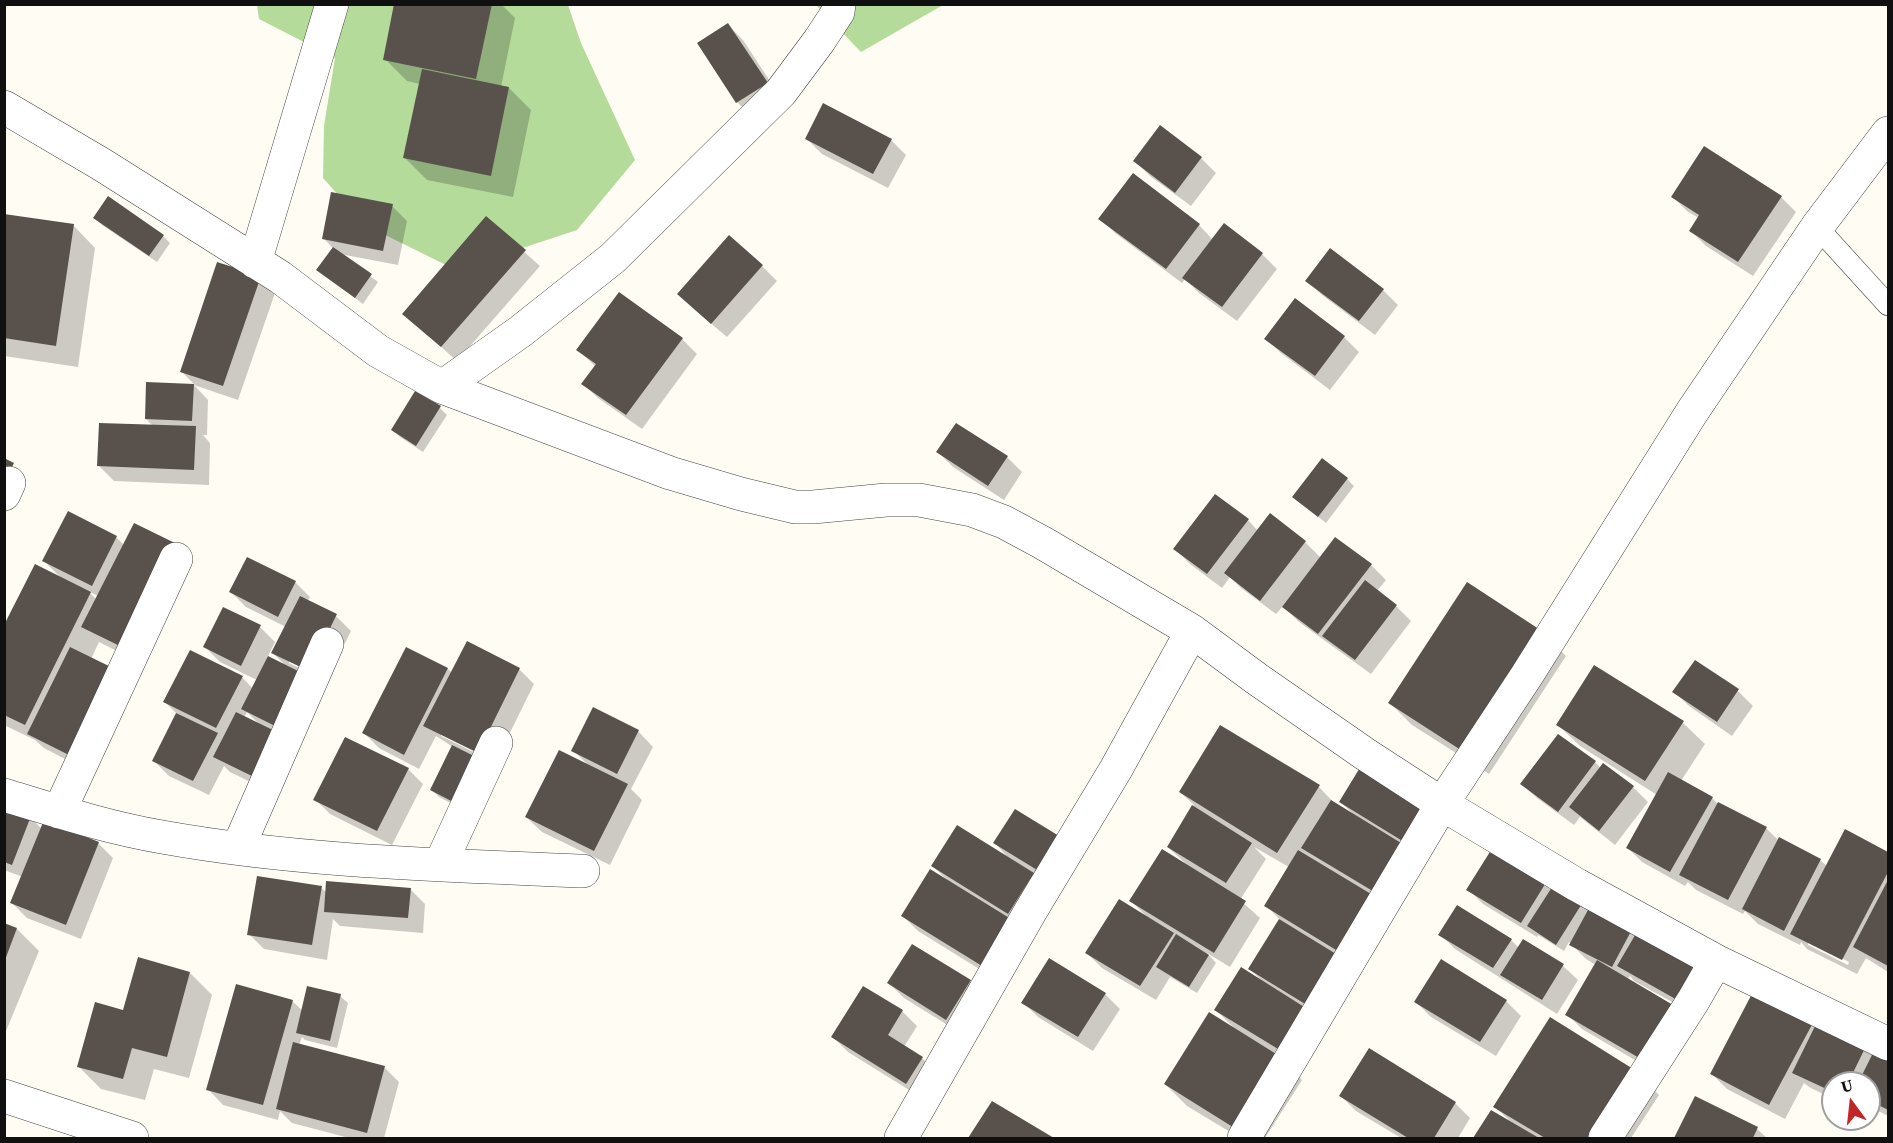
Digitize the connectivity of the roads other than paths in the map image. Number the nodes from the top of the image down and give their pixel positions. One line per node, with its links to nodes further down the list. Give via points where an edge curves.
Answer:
1 (332, 4): 6 (street)
2 (839, 4): 8 (street, via 819,41 781,92 613,258)
3 (4, 106): 6 (street)
4 (1888, 133): 5 (street)
5 (1817, 227): 7 (lane); 14 (street, via 1692,412)
6 (255, 262): 8 (street, via 378,351)
7 (1888, 305)
8 (442, 387): 10 (street, via 670,473 795,507 919,500 972,510 1043,543)
9 (176, 559): 15 (street)
10 (1192, 631): 14 (street); 23 (street)
11 (327, 644): 16 (street)
12 (496, 743): 17 (street)
13 (4, 795): 15 (street)
14 (1442, 804): 19 (street, via 1577,885); 24 (street)
15 (59, 812): 16 (street, via 161,837)
16 (238, 848): 17 (street, via 339,860)
17 (440, 865): 18 (street)
18 (583, 871)
19 (1716, 961): 20 (street); 25 (street)
20 (1888, 1044)
21 (4, 1096): 22 (street)
22 (132, 1138)
23 (901, 1138)
24 (1244, 1138)
25 (1605, 1138)

